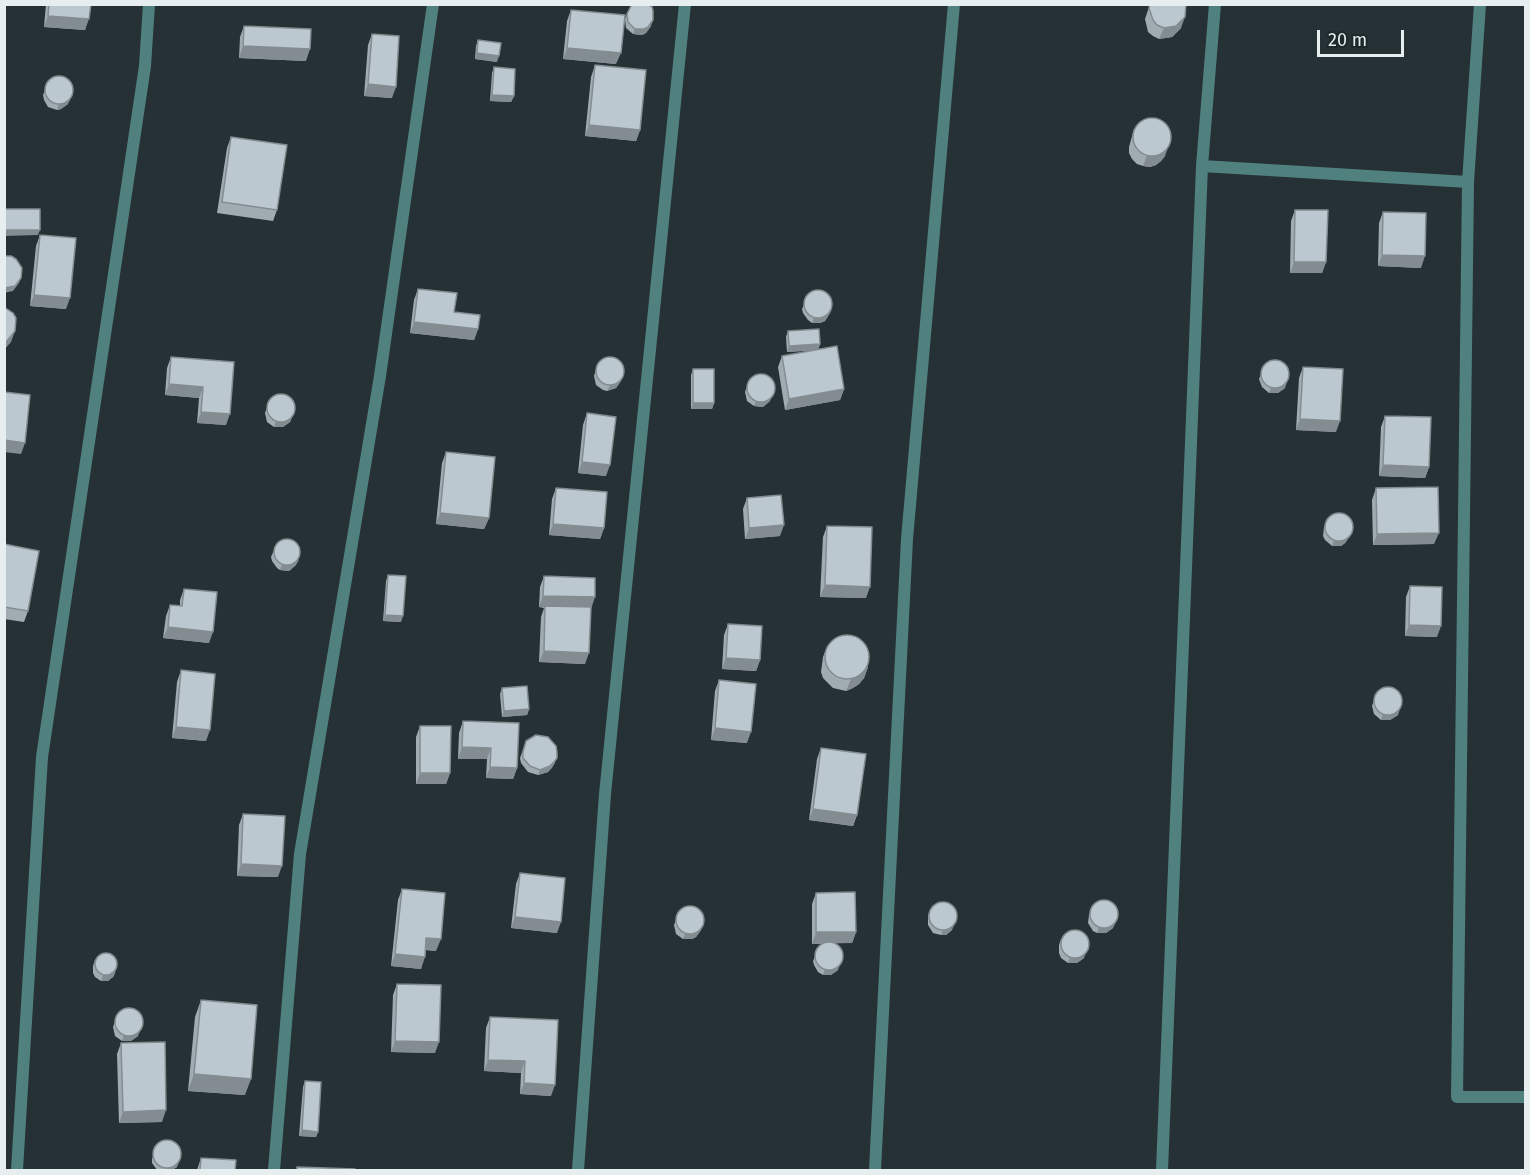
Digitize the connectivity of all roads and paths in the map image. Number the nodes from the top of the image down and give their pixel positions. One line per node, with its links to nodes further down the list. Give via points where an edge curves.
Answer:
1 (149, 4): 10 (street, via 145,66 42,757)
2 (433, 4): 11 (street, via 380,376 300,854)
3 (686, 4): 12 (street, via 605,794)
4 (954, 4): 13 (street, via 907,539)
5 (1215, 4): 7 (street)
6 (1480, 4): 8 (street)
7 (1202, 166): 8 (street); 14 (street)
8 (1468, 182): 9 (street, via 1457,1097)
9 (1526, 1097)
10 (16, 1170)
11 (274, 1170)
12 (578, 1170)
13 (875, 1170)
14 (1162, 1170)

